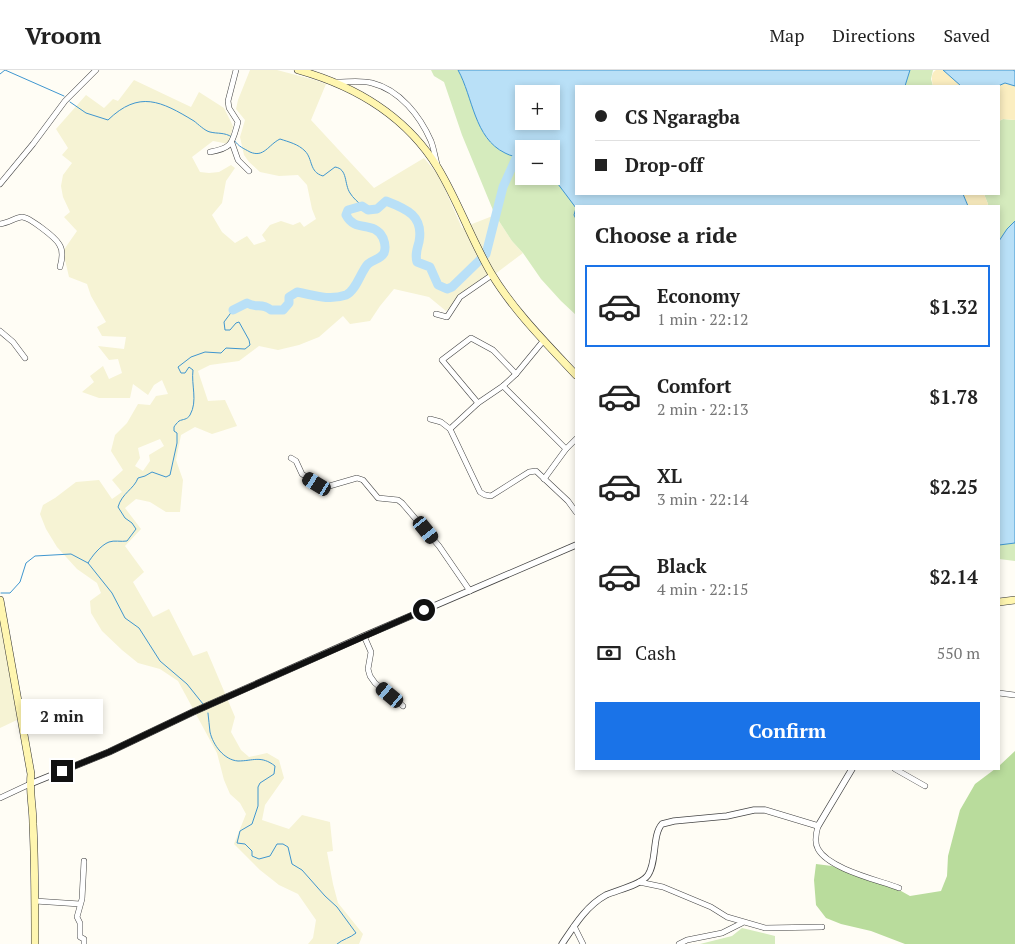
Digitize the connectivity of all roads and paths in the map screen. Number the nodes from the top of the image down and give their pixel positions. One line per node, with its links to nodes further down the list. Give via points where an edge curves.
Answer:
1 (96, 70): 9 (street, via 65,101)
2 (236, 70): 5 (street, via 228,101 238,122)
3 (298, 70): 4 (main road)
4 (337, 82): 7 (main road, via 390,114 410,132); 7 (street, via 370,82 398,95 414,113 431,142)
5 (232, 142): 6 (street, via 223,150); 8 (street, via 238,160)
6 (210, 152)
7 (438, 167): 12 (main road)
8 (249, 171)
9 (0, 184)
10 (0, 224): 11 (street, via 25,217 42,228 60,244)
11 (60, 267)
12 (491, 274): 13 (street, via 460,297 447,317); 15 (main road)
13 (436, 314)
14 (0, 331): 16 (street)
15 (544, 340): 17 (street); 18 (main road)
16 (25, 358)
17 (516, 374): 19 (street); 20 (street, via 493,350 471,338 442,360)
18 (575, 374)
19 (503, 386): 20 (street); 24 (street)
20 (478, 403): 22 (street)
21 (430, 419): 22 (street)
22 (450, 429): 26 (street, via 480,492 485,495 491,496 529,472 536,471)
23 (575, 440): 24 (street)
24 (566, 449): 26 (street)
25 (291, 458): 29 (street, via 302,474 317,484 326,487 358,478 364,480 378,498 398,500 439,546)
26 (544, 479): 27 (street)
27 (575, 510)
28 (575, 545): 29 (street)
29 (470, 591): 33 (street)
30 (0, 600): 39 (main road, via 31,774)
31 (1015, 600): 32 (main road)
32 (1000, 602)
33 (364, 636): 36 (street, via 371,652 370,676); 39 (street, via 109,752)
34 (1000, 692): 35 (street)
35 (1014, 695)
36 (403, 706)
37 (851, 770): 42 (street)
38 (897, 770): 40 (street)
39 (30, 784): 41 (street); 46 (main road)
40 (925, 786)
41 (0, 798)
42 (818, 826): 44 (street, via 764,810 662,824 656,833 657,844 648,875); 45 (street, via 817,848 833,864)
43 (84, 861): 47 (street)
44 (639, 882): 48 (street, via 663,887); 49 (street, via 605,896 589,908)
45 (899, 888)
46 (36, 901): 47 (street); 51 (main road)
47 (80, 904): 52 (street, via 76,917)
48 (742, 923): 50 (street, via 765,928); 55 (street, via 722,933)
49 (574, 926): 53 (street); 54 (street)
50 (822, 927)
51 (35, 944)
52 (84, 944)
53 (562, 944)
54 (583, 944)
55 (680, 944)

